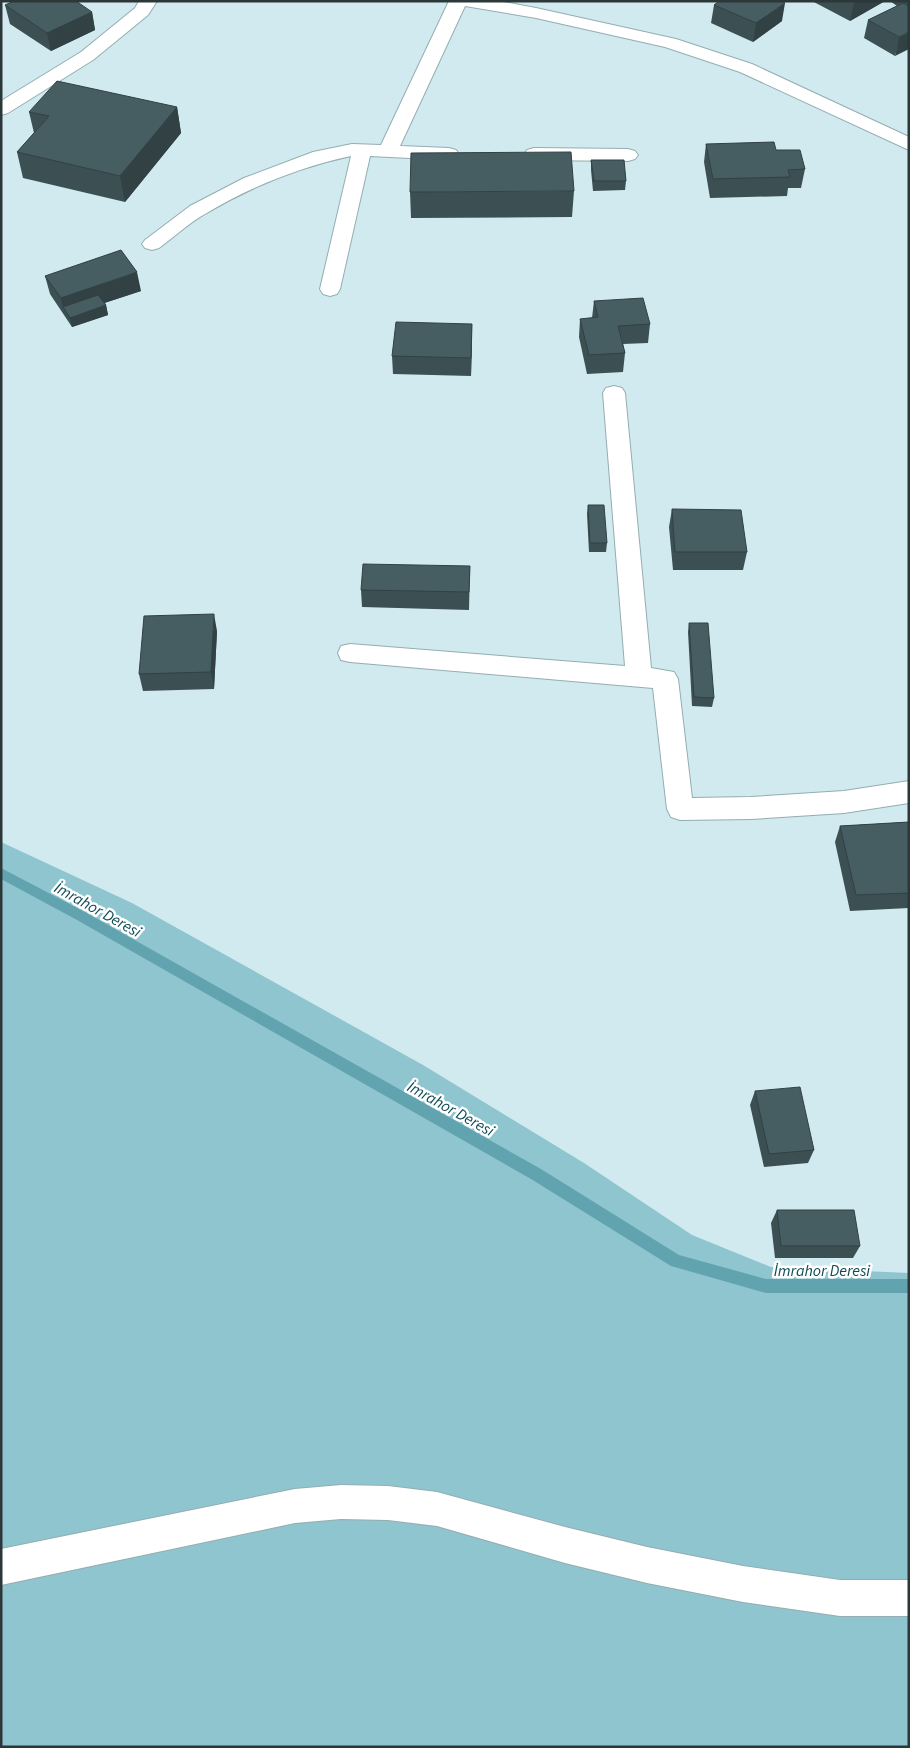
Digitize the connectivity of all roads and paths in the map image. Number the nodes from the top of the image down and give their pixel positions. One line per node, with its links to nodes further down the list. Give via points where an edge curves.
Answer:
1 (148, 1): 4 (street, via 142,11 87,56)
2 (458, 1): 8 (street)
3 (466, 1): 5 (street, via 670,43 746,68)
4 (1, 109)
5 (900, 132): 6 (street)
6 (909, 144)
7 (362, 150): 8 (street); 12 (street, via 313,158 251,182 197,210); 13 (street)
8 (388, 151): 9 (street)
9 (465, 154)
10 (513, 154): 11 (street)
11 (628, 155)
12 (152, 244)
13 (330, 290)
14 (614, 393): 16 (street)
15 (350, 652): 16 (street)
16 (640, 677): 17 (street, via 665,679 680,809 844,802)
17 (909, 792)
18 (1, 1568): 19 (street, via 295,1506 388,1502 437,1509 564,1545 743,1584 840,1598)
19 (909, 1598)

